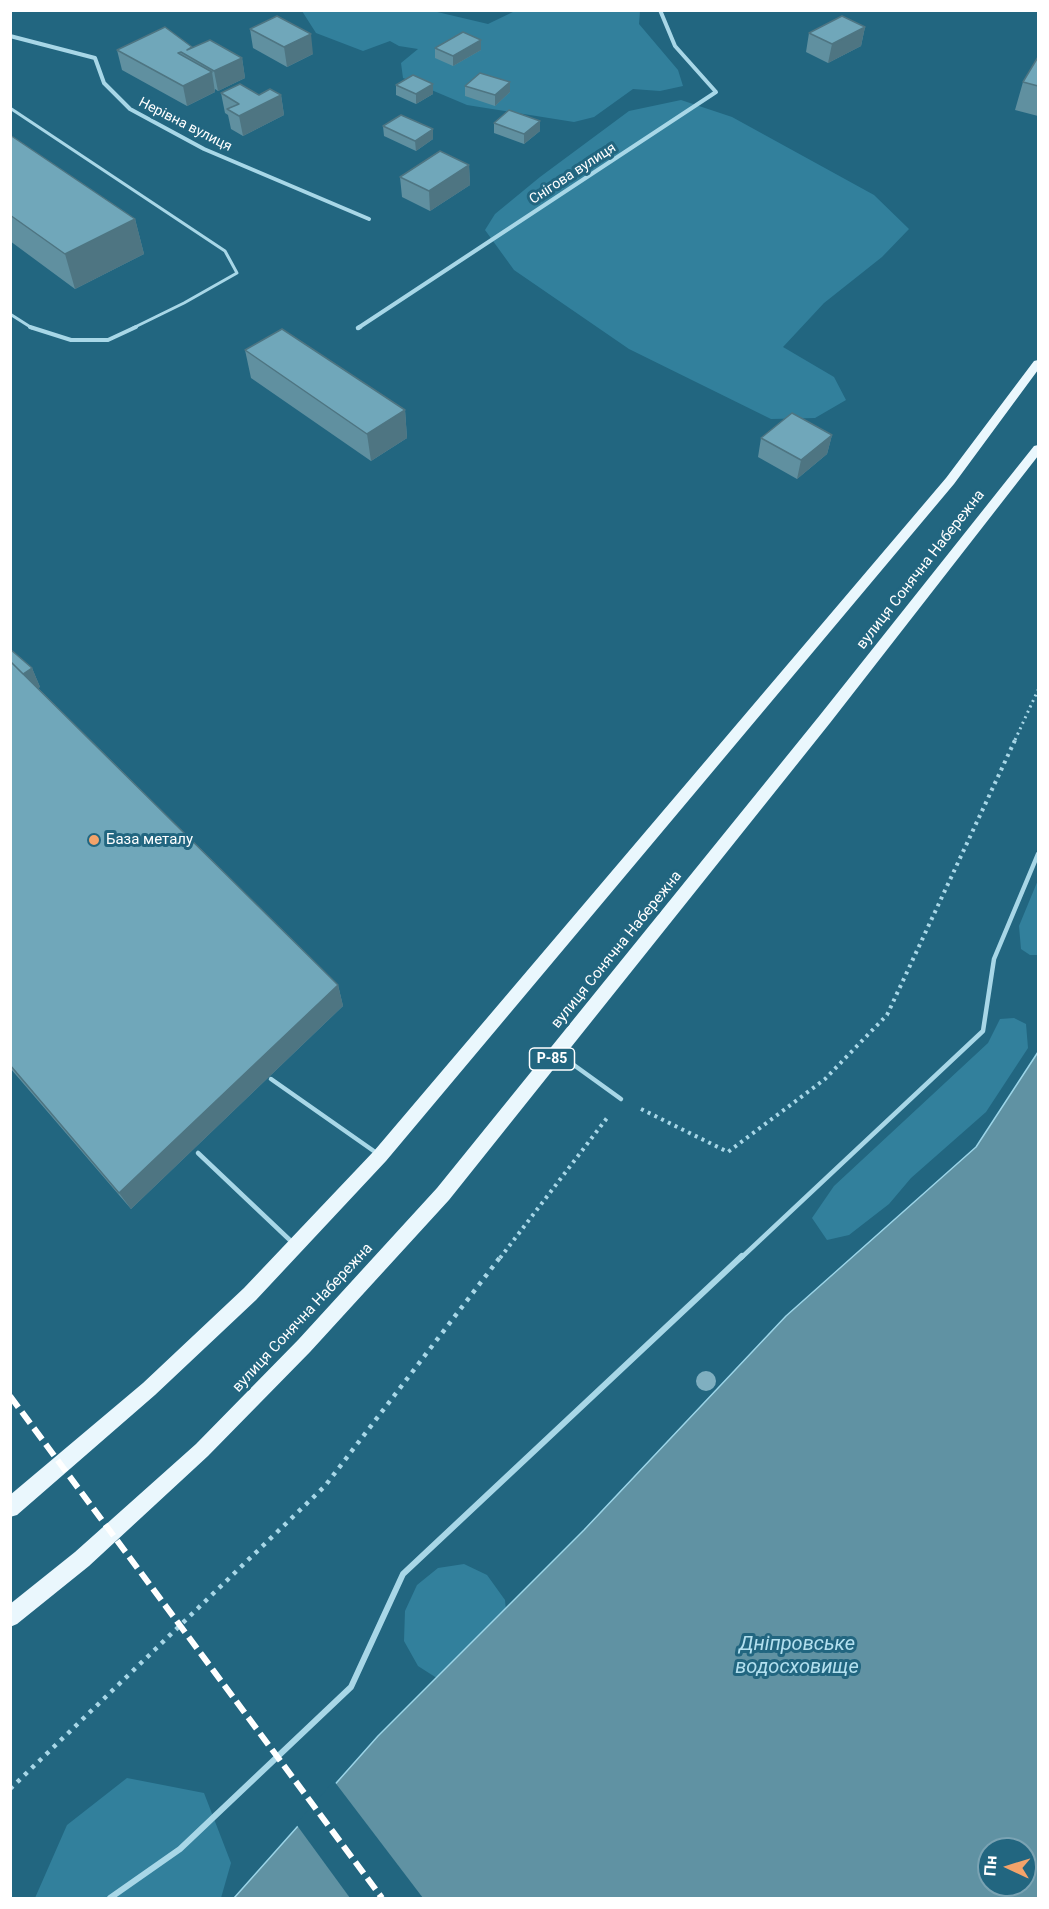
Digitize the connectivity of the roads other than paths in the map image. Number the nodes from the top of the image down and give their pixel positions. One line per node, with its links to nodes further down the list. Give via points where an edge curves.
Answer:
1 (660, 10): 6 (street, Снігова вулиця, via 675,46 716,92)
2 (10, 36): 4 (street, Нерівна вулиця, via 94,58 104,82 130,109 204,149)
3 (10, 108): 5 (lane, via 225,251 237,273 108,340 70,340 32,328)
4 (369, 219)
5 (10, 314)
6 (358, 328)
7 (1038, 363): 14 (main road, via 950,481)
8 (1038, 449): 10 (main road, вулиця Сонячна Набережна / Р-85)
9 (1038, 854): 18 (lane, via 994,959 983,1031 403,1574 351,1688 180,1849)
10 (557, 1053): 12 (lane); 17 (main road, вулиця Сонячна Набережна / Р-85, via 443,1194 304,1346 202,1450 82,1559)
11 (271, 1079): 14 (lane)
12 (621, 1099)
13 (198, 1153): 15 (lane)
14 (380, 1156): 15 (main road)
15 (295, 1246): 16 (main road, via 149,1389)
16 (10, 1508)
17 (10, 1617)
18 (110, 1899)

